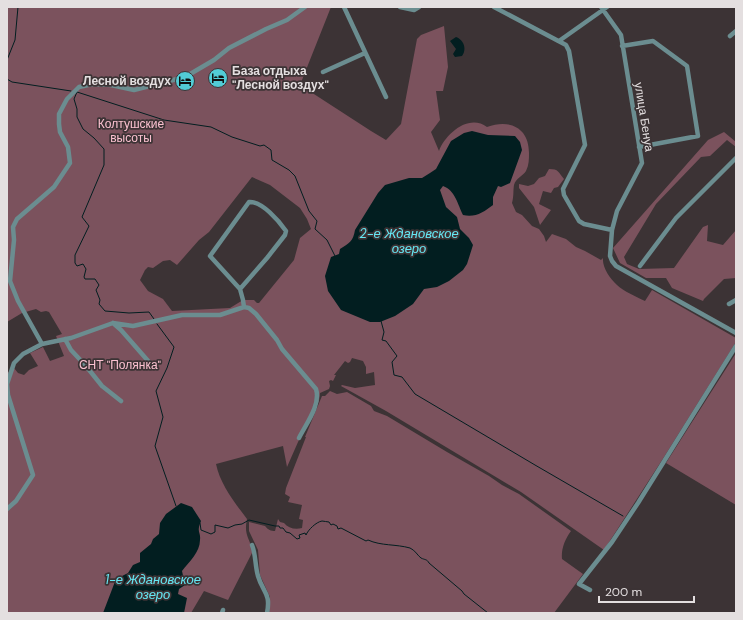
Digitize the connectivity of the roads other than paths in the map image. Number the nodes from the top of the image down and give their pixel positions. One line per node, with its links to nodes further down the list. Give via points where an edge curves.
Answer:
1 (305, 7): 25 (street, via 287,20 229,48 185,77 134,90 111,84 93,84 79,87 67,99 59,114 59,124 68,147 70,163 54,187 14,223 10,281 18,302)
2 (344, 7): 11 (street)
3 (400, 7): 4 (street, via 414,10)
4 (419, 7)
5 (494, 7): 9 (street)
6 (604, 8): 9 (street); 10 (street, улица Бенуа, via 621,35)
7 (736, 31): 8 (street)
8 (730, 36)
9 (559, 41): 16 (street, via 566,45 569,51 585,145 563,189 564,195 579,221)
10 (622, 46): 14 (street, улица Бенуа); 14 (street, via 653,41 687,66 698,136)
11 (365, 53): 12 (street); 13 (street)
12 (323, 72)
13 (386, 97)
14 (639, 147): 16 (street, улица Бенуа, via 642,162 618,211)
15 (736, 158): 17 (street, via 676,218)
16 (612, 230): 23 (street, улица Бенуа, via 610,256 616,266)
17 (640, 266)
18 (240, 289): 18 (street, via 286,231 270,212 252,202 249,202 210,256); 21 (street)
19 (736, 300): 20 (street)
20 (729, 304)
21 (244, 307): 22 (street, via 220,315 182,315 133,326); 29 (street, via 256,314 316,389 315,407)
22 (113, 323): 24 (street); 27 (street)
23 (736, 333)
24 (65, 339): 25 (street); 28 (street, via 102,386)
25 (42, 344): 30 (street, via 23,354 11,369 8,384 9,402 34,475 16,501)
26 (736, 346): 32 (street, via 638,503 580,584)
27 (149, 362)
28 (121, 401)
29 (299, 438)
30 (7, 509)
31 (252, 544): 33 (street, via 259,578 269,603)
32 (590, 590)
33 (267, 613)

